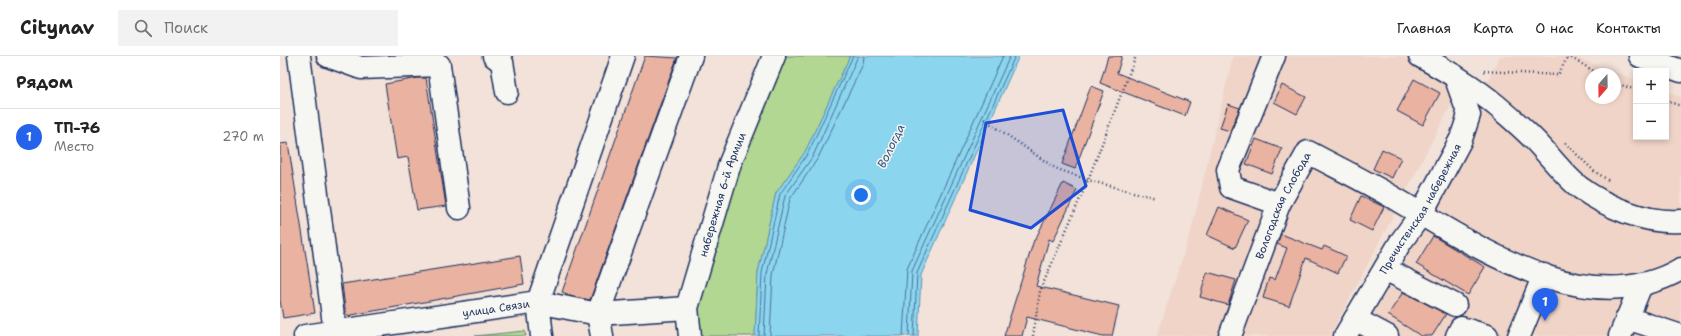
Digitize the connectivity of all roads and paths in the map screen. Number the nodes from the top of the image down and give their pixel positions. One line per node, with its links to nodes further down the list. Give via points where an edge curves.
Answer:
1 (299, 56): 40 (street)
2 (328, 56): 27 (street, via 361,68 439,65)
3 (494, 56): 18 (street, via 502,62)
4 (623, 56): 34 (street)
5 (691, 56): 37 (street)
6 (774, 56): 36 (street, набережная 6-й Армии, via 730,163)
7 (1136, 56): 23 (path)
8 (1274, 56): 26 (street, via 1228,170 1231,187)
9 (1420, 56): 15 (street)
10 (1568, 56): 12 (path); 14 (path, via 1558,75 1482,71)
11 (1640, 56): 13 (street)
12 (1589, 68)
13 (1681, 71)
14 (1487, 75)
15 (1455, 76): 28 (street, Пречистенская набережная, via 1469,115 1461,139); 29 (street, via 1496,105 1523,129 1579,187 1610,205 1637,214 1655,219)
16 (1621, 85): 17 (path)
17 (1633, 89)
18 (507, 92)
19 (1669, 102): 20 (path)
20 (1681, 106)
21 (984, 119): 23 (path, via 1055,168)
22 (1562, 139): 24 (path, via 1594,171)
23 (1088, 180): 25 (path); 44 (path, via 1040,291)
24 (1610, 182)
25 (1156, 198)
26 (1279, 204): 28 (street, Вологодская Слобода, via 1308,152); 45 (street, Вологодская Слобода)
27 (459, 208)
28 (1421, 214): 31 (street, Пречистенская набережная); 32 (street, via 1476,246)
29 (1681, 220)
30 (1681, 268): 33 (street, via 1666,277)
31 (1385, 269): 35 (street); 38 (street, Пречистенская набережная)
32 (1544, 275): 33 (street, via 1586,287 1609,289); 49 (street)
33 (1641, 285): 39 (street)
34 (538, 302): 37 (street, улица Связи); 40 (street, улица Связи); 41 (street)
35 (1455, 305)
36 (687, 308): 37 (street, улица Связи); 43 (street, набережная 6-й Армии)
37 (598, 314): 42 (street)
38 (1350, 327): 46 (street)
39 (1623, 327): 50 (street)
40 (318, 335)
41 (542, 336)
42 (602, 336)
43 (690, 336)
44 (1033, 336)
45 (1230, 336)
46 (1387, 336)
47 (1457, 336): 48 (street, via 1461,328)
48 (1487, 336)
49 (1519, 336)
50 (1681, 336)

